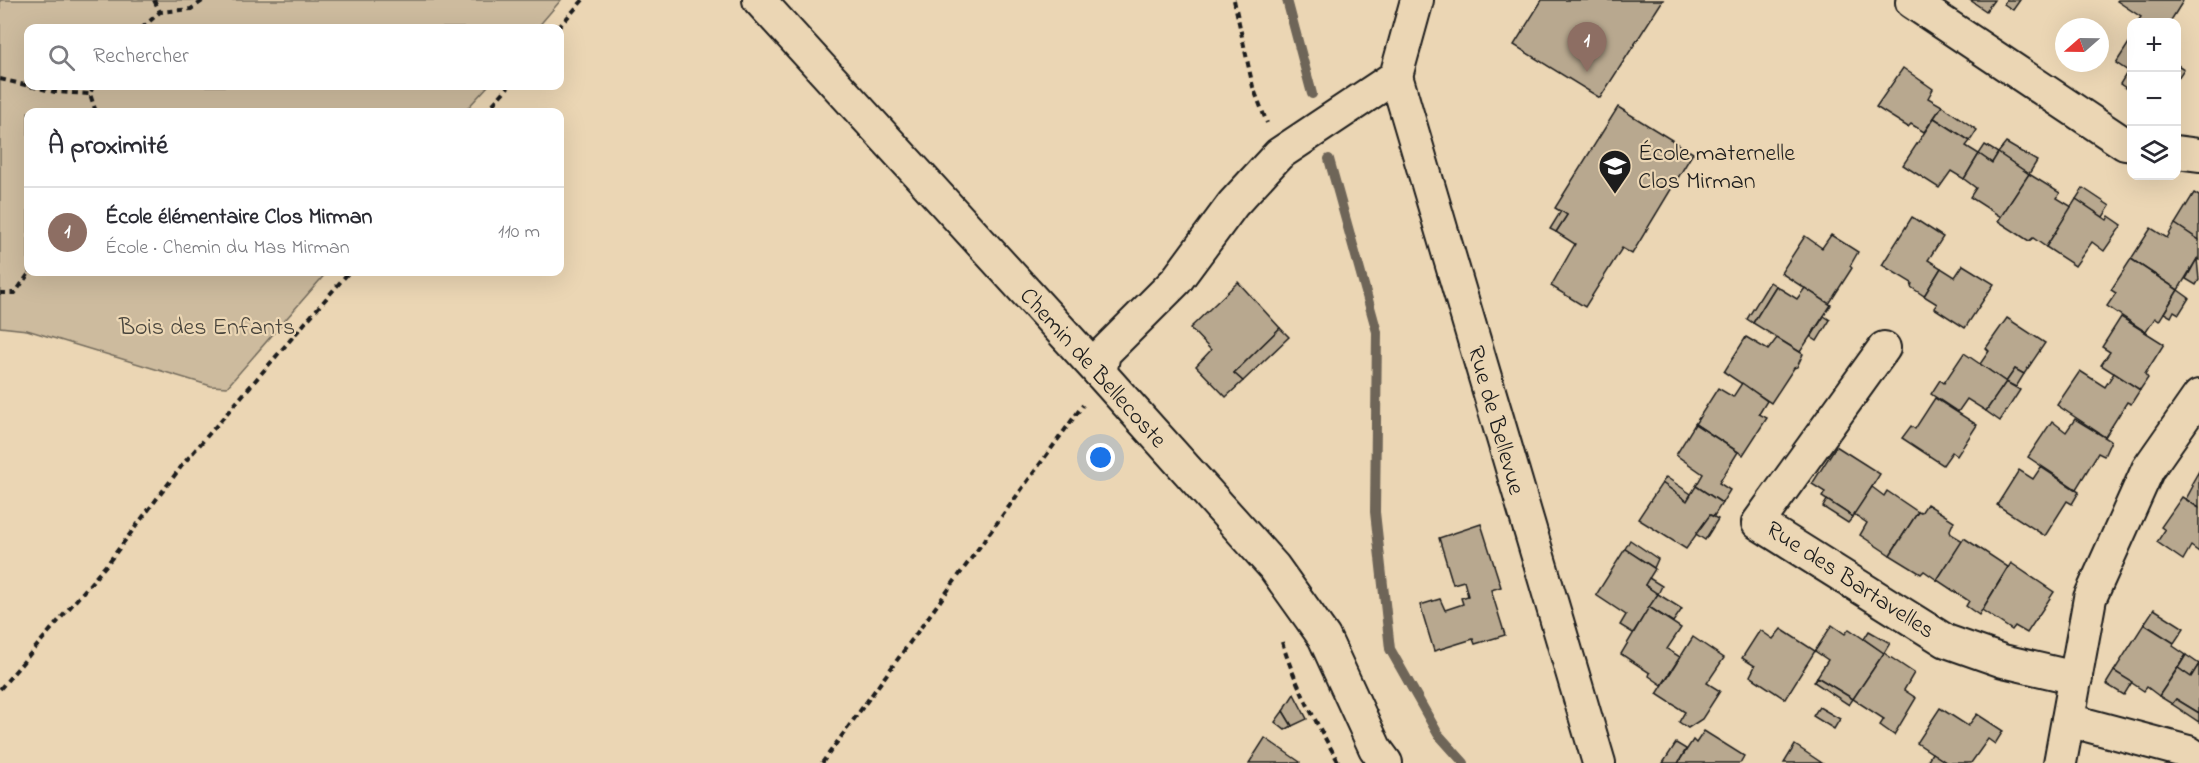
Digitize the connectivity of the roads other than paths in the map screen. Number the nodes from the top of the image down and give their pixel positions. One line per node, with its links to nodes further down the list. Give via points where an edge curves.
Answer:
1 (759, 0): 9 (street, Chemin de Bellecoste)
2 (1418, 0): 4 (street)
3 (1912, 2): 5 (street)
4 (1396, 76): 9 (street, via 1279,154 1233,204 1176,281 1104,353); 15 (street, Rue de Bellevue)
5 (2127, 144)
6 (2181, 153): 7 (street)
7 (2199, 155)
8 (1884, 348): 11 (street, Rue des Bartavelles, via 1758,523 1946,641 2003,662)
9 (1100, 373): 14 (street, Chemin de Bellecoste, via 1280,576 1324,637 1375,748)
10 (2197, 403): 11 (street, via 2148,469 2090,598)
11 (2076, 678): 12 (street)
12 (2068, 720): 13 (street, via 2188,752); 16 (street)
13 (2199, 759)
14 (1386, 763)
15 (1599, 763)
16 (2061, 763)

